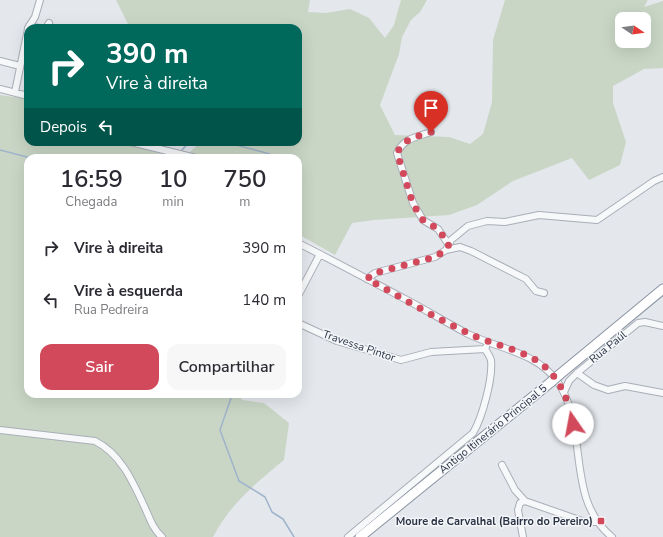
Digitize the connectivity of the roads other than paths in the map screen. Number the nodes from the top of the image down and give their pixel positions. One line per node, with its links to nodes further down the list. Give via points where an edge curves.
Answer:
1 (40, 0): 2 (street)
2 (30, 24)
3 (24, 47): 5 (street)
4 (0, 62): 5 (street)
5 (20, 66): 7 (street)
6 (0, 89): 7 (street)
7 (15, 92): 8 (street)
8 (24, 95)
9 (431, 132): 14 (street, via 408,139 397,153 413,204 423,220 438,229)
10 (147, 146): 11 (street)
11 (180, 154)
12 (663, 177): 14 (street, via 597,220 539,215 505,222 487,221 468,226 451,240)
13 (302, 245): 15 (street)
14 (448, 247): 16 (street, via 435,257 375,273); 19 (street, via 471,251 526,279 536,291)
15 (320, 254): 16 (street); 17 (street)
16 (367, 279): 22 (street)
17 (302, 288)
18 (663, 289): 33 (highway, Antigo Itinerário Principal 5, bridge)
19 (544, 293)
20 (302, 325): 23 (street, Travessa Pintor, via 337,340 401,360 431,352)
21 (663, 326): 24 (street, Rua Paúl, via 638,323)
22 (488, 342): 23 (street); 25 (street, via 527,356 543,366)
23 (485, 349): 32 (street, via 491,359 487,390 480,422 473,433)
24 (577, 373): 25 (street, Rua Paúl); 26 (street, via 594,385 608,390 625,386)
25 (564, 392): 30 (street, via 570,409 585,497)
26 (663, 393)
27 (0, 430): 31 (street, via 95,441 107,447 118,458 134,485 154,529)
28 (502, 465): 29 (street, via 514,490)
29 (525, 501): 30 (street, via 585,522); 34 (street, via 520,503 518,510)
30 (597, 522): 35 (street)
31 (162, 537)
32 (348, 537)
33 (360, 537)
34 (523, 537)
35 (612, 537)

